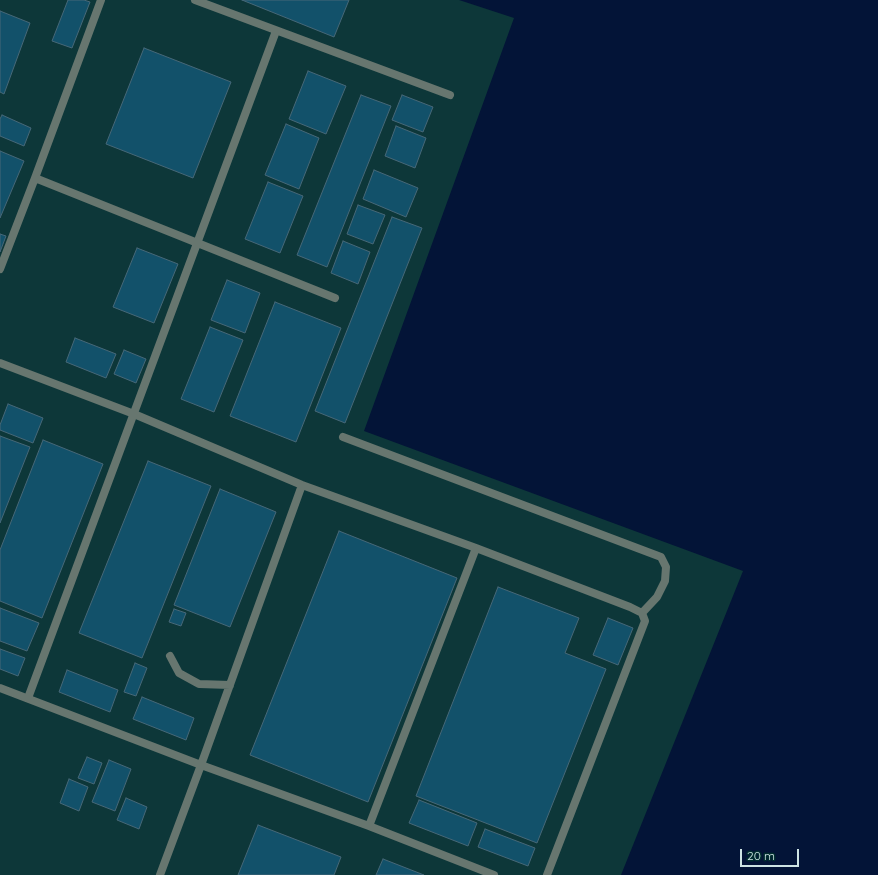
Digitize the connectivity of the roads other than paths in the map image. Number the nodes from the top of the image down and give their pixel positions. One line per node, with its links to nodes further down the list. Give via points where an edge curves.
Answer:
1 (101, 0): 5 (lane)
2 (196, 0): 3 (lane)
3 (276, 31): 4 (lane); 6 (lane)
4 (450, 95)
5 (35, 178): 6 (lane); 7 (lane)
6 (197, 243): 8 (lane); 10 (lane)
7 (0, 269)
8 (335, 298)
9 (0, 363): 10 (lane)
10 (134, 414): 12 (lane); 18 (lane)
11 (343, 437): 14 (lane, via 661,557 666,566 665,581 657,597)
12 (302, 485): 13 (lane); 16 (lane)
13 (476, 548): 14 (lane); 20 (lane)
14 (642, 613): 23 (lane, via 645,621)
15 (170, 656): 16 (lane, via 179,673 199,684)
16 (230, 685): 19 (lane)
17 (0, 688): 18 (lane)
18 (28, 698): 19 (lane)
19 (201, 765): 20 (lane); 21 (lane)
20 (369, 826): 22 (lane)
21 (160, 875)
22 (494, 875)
23 (547, 875)

